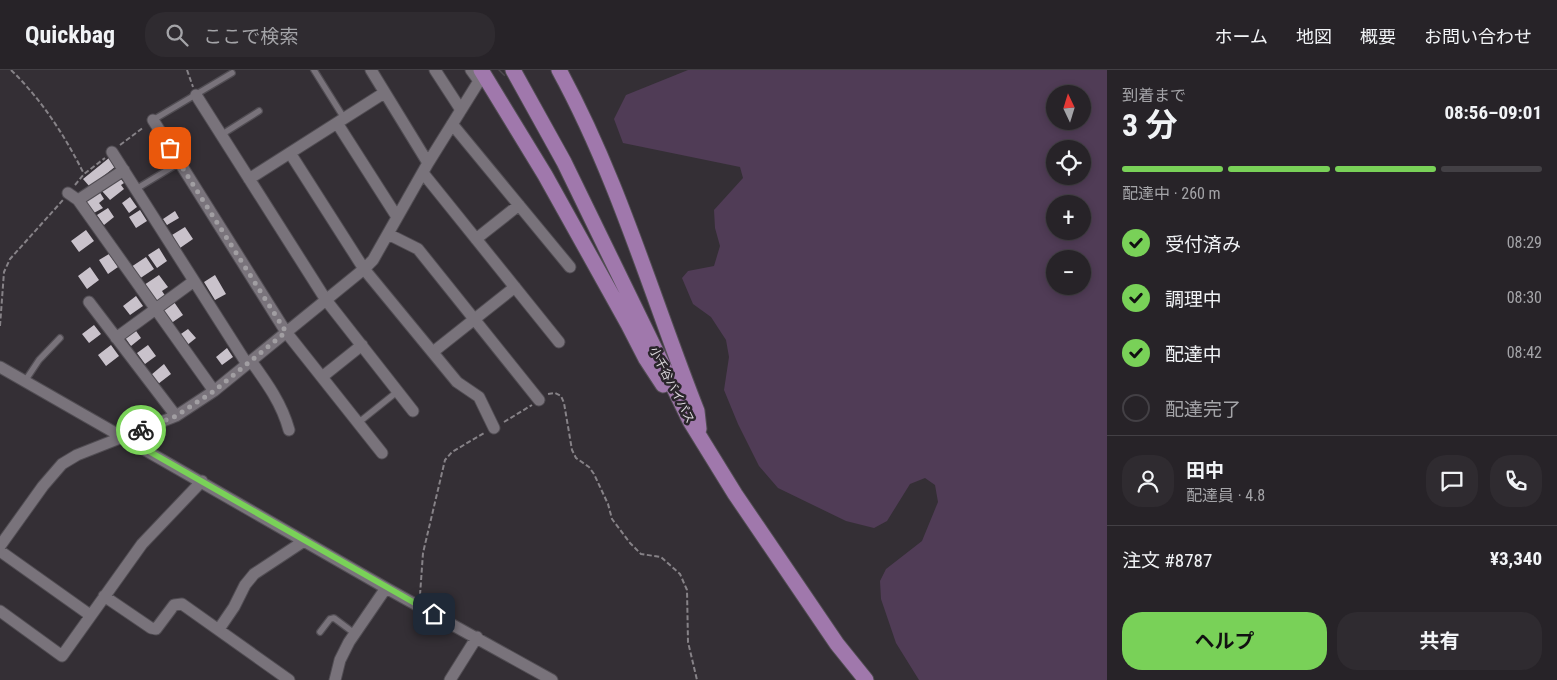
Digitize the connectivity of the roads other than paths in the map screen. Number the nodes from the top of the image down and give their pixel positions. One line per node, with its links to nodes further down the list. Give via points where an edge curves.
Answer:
1 (314, 70): 13 (lane)
2 (370, 70): 8 (street)
3 (435, 70): 11 (street)
4 (471, 70): 7 (street)
5 (559, 70): 57 (highway, via 578,106 629,226 697,411)
6 (232, 73): 9 (lane)
7 (491, 74): 11 (street); 52 (highway, via 646,359); 52 (highway, 小千谷バイパス, via 564,162)
8 (384, 93): 13 (street); 19 (street)
9 (196, 95): 12 (lane); 15 (street)
10 (259, 110): 15 (lane)
11 (461, 110): 14 (street)
12 (153, 120): 18 (street)
13 (341, 121): 17 (street); 26 (street)
14 (452, 124): 19 (street); 25 (street)
15 (221, 135): 21 (street)
16 (112, 152): 20 (street)
17 (290, 152): 21 (street); 30 (street)
18 (179, 162): 22 (lane); 37 (street)
19 (425, 168): 26 (street); 28 (street)
20 (124, 170): 22 (street); 24 (street)
21 (249, 179): 33 (street)
22 (136, 189): 31 (street)
23 (68, 193): 24 (street)
24 (78, 200): 35 (street)
25 (519, 205): 28 (street); 29 (street)
26 (398, 217): 27 (street)
27 (388, 234): 30 (street); 36 (street, via 418,249)
28 (476, 239): 32 (street)
29 (570, 267)
30 (364, 269): 33 (street); 42 (street)
31 (194, 281): 35 (street); 43 (street)
32 (515, 287): 36 (street); 40 (street)
33 (326, 300): 37 (street); 41 (street)
34 (88, 302): 39 (street)
35 (156, 310): 39 (street); 47 (street)
36 (474, 319): 42 (street); 49 (street)
37 (286, 332): 43 (street); 45 (street)
38 (60, 338): 46 (lane)
39 (116, 338): 51 (street)
40 (559, 342)
41 (362, 345): 45 (street); 48 (street)
42 (433, 352): 54 (street, via 457,382 479,397)
43 (249, 363): 47 (street); 55 (street, via 274,395)
44 (0, 367): 46 (street)
45 (322, 377): 53 (street)
46 (25, 381): 56 (street)
47 (214, 391): 51 (street)
48 (398, 391): 50 (street); 53 (lane)
49 (539, 400)
50 (413, 410)
51 (176, 416): 56 (street)
52 (690, 421): 57 (highway, 小千谷バイパス)
53 (358, 423): 58 (street)
54 (494, 428)
55 (290, 430)
56 (124, 437): 59 (street); 61 (street, via 77,454 62,464)
57 (701, 440): 75 (highway, 小千谷バイパス, via 837,644)
58 (382, 453)
59 (202, 481): 60 (street); 64 (street, via 142,544)
60 (304, 541): 63 (street); 67 (street, via 254,574)
61 (0, 546)
62 (0, 550): 66 (street)
63 (386, 588): 69 (street); 70 (street)
64 (104, 596): 66 (street); 67 (street, via 151,628 159,626 178,603)
65 (0, 611): 66 (street, via 62,656)
66 (90, 615)
67 (218, 629): 71 (street)
68 (320, 632): 69 (lane, via 334,618)
69 (354, 633): 72 (street, via 340,660)
70 (477, 637): 73 (street); 74 (street)
71 (289, 680)
72 (335, 680)
73 (450, 680)
74 (552, 680)
75 (866, 680)

